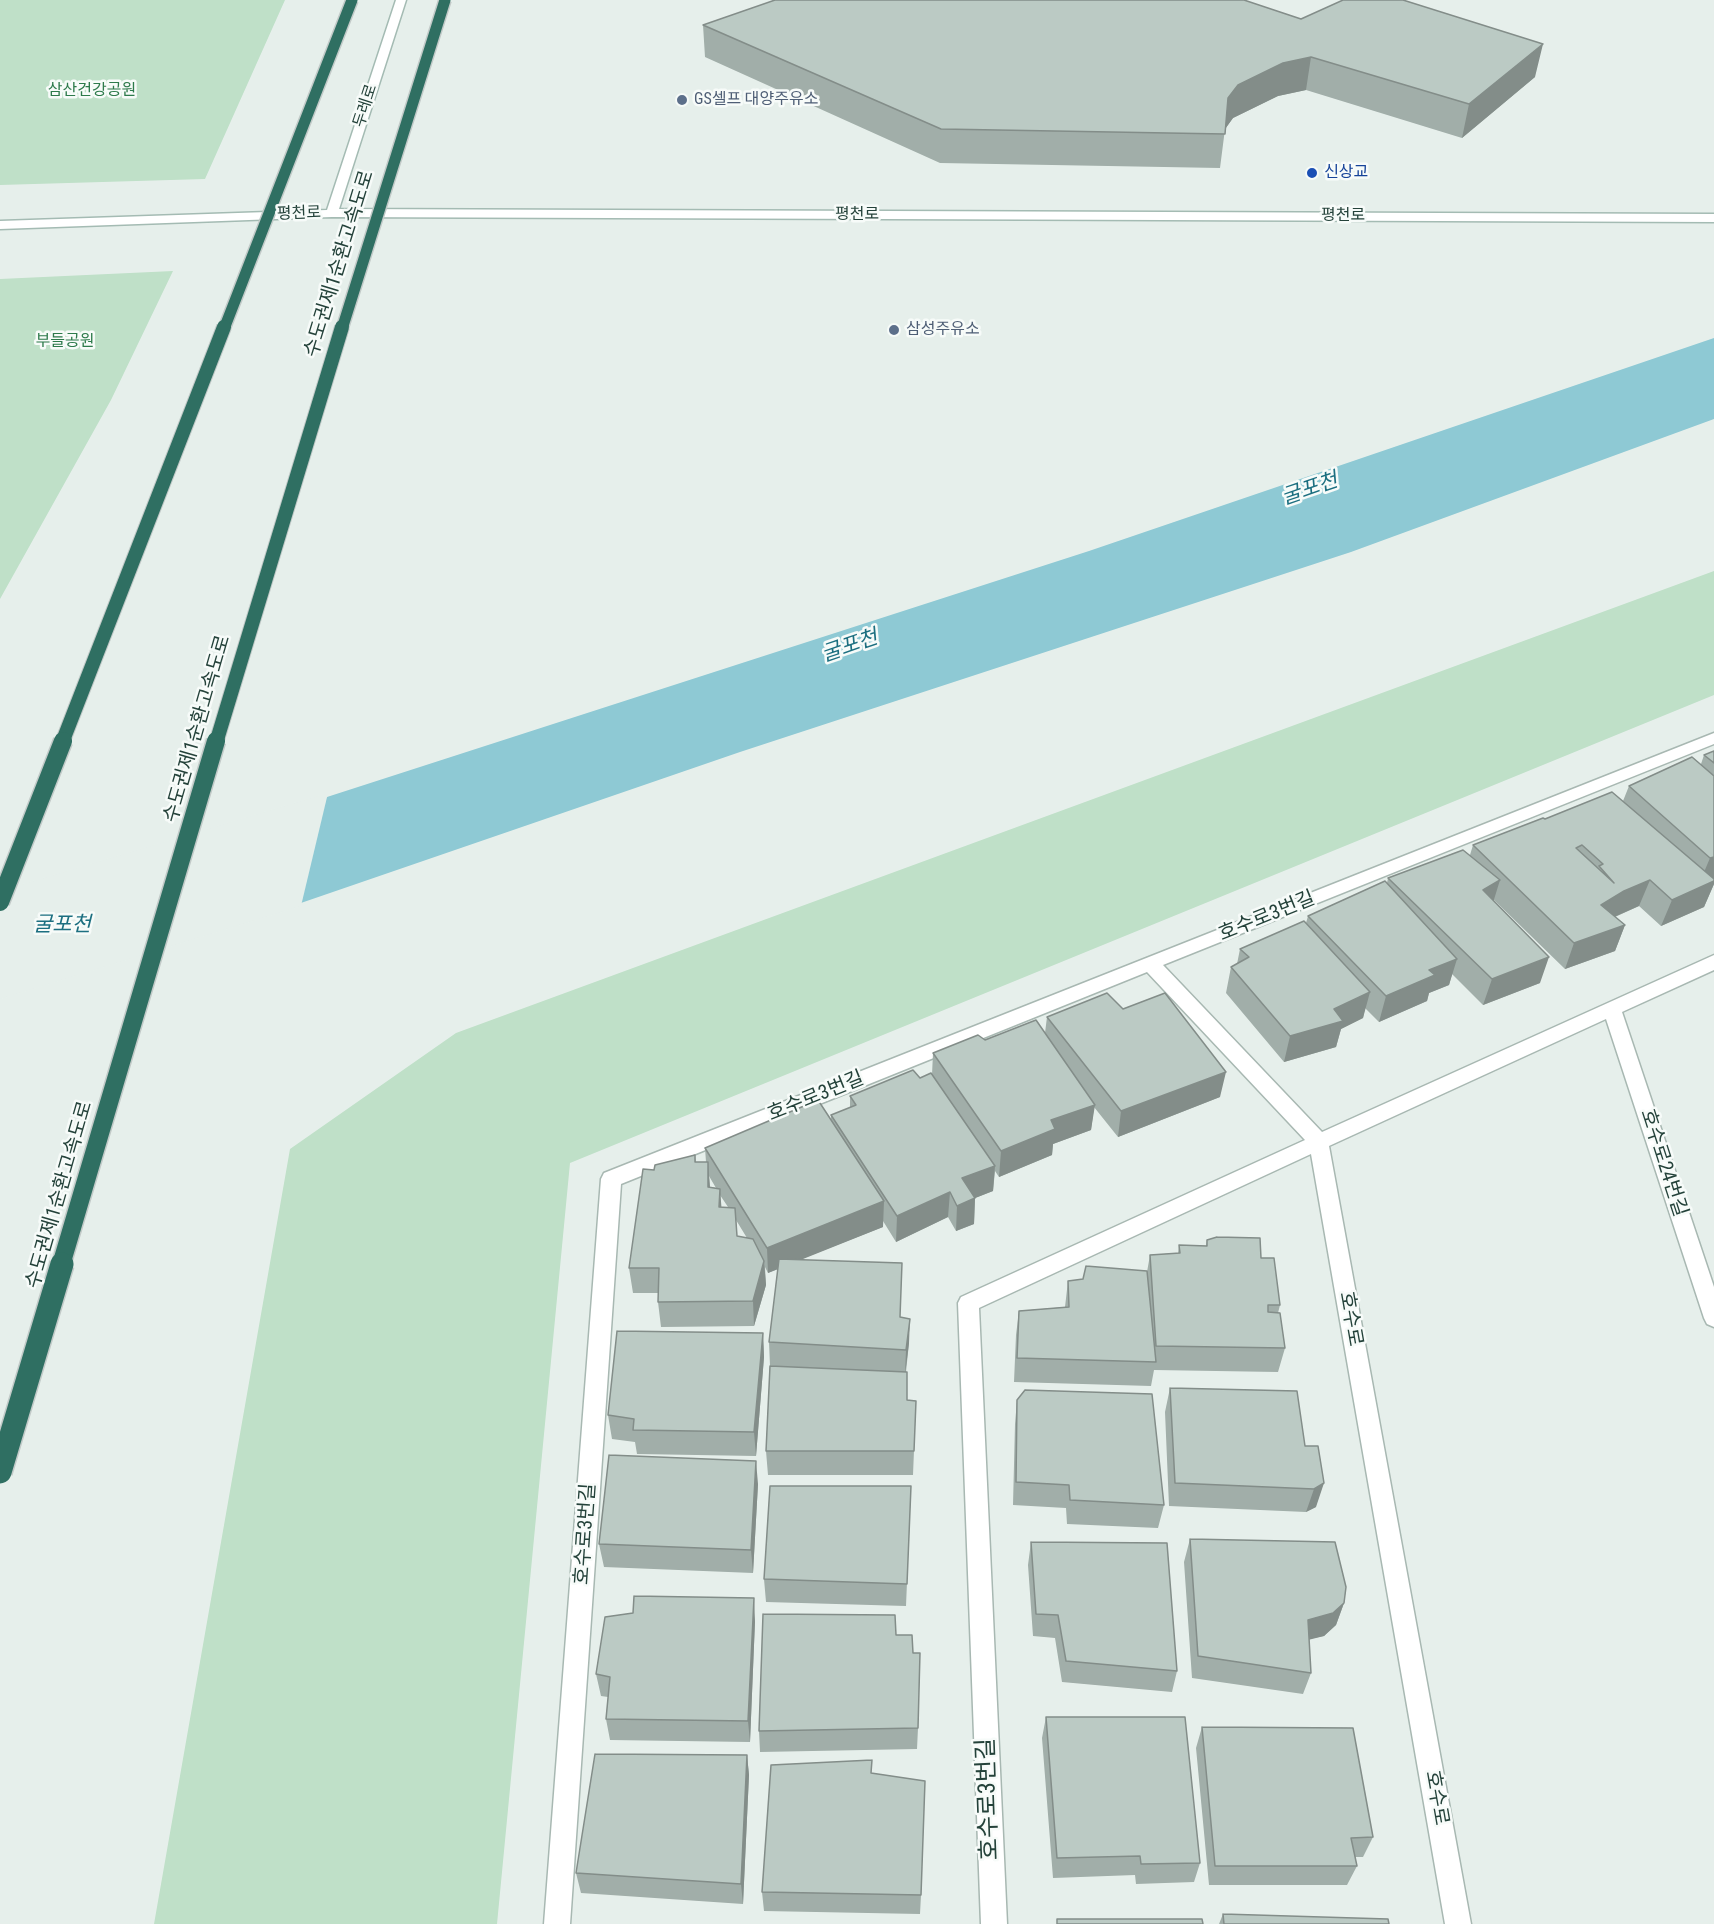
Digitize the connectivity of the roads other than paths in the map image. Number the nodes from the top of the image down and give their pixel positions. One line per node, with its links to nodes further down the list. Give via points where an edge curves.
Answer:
1 (352, 0): 8 (highway, bridge)
2 (401, 0): 4 (street, 두레로)
3 (445, 0): 14 (highway, 수도권제1순환고속도로, bridge, via 279,529)
4 (332, 213): 5 (street, 평천로); 6 (street, 평천로)
5 (1714, 218)
6 (0, 225)
7 (1714, 738): 10 (street, 호수로3번길)
8 (0, 902)
9 (1714, 962): 11 (street)
10 (1150, 963): 12 (street); 15 (street, 호수로3번길, via 611,1179)
11 (1612, 1008): 12 (street); 13 (street, 호수로24번길)
12 (1319, 1142): 16 (street, 호수로3번길, via 968,1303); 17 (street, 호수로)
13 (1714, 1318)
14 (0, 1472)
15 (558, 1924)
16 (994, 1924)
17 (1458, 1924)

